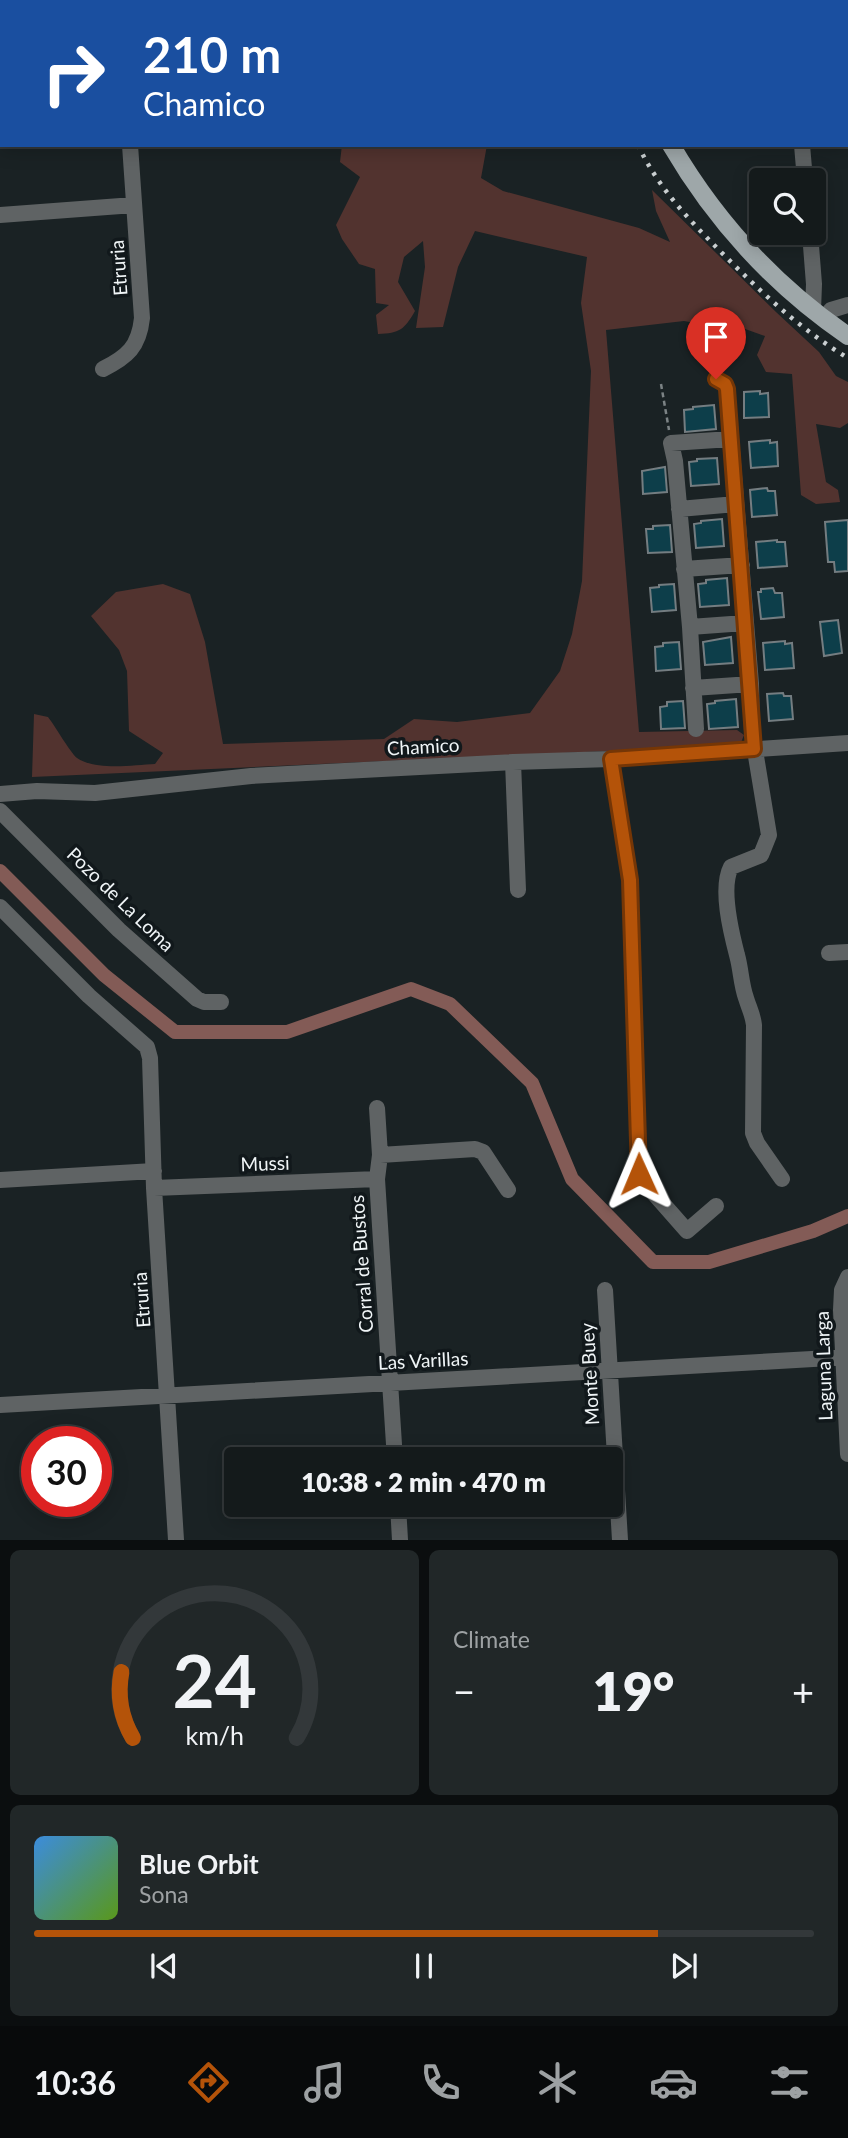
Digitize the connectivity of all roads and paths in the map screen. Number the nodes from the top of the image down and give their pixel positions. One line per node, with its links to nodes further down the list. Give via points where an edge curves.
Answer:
1 (130, 147): 5 (street, Etruria)
2 (672, 147): 9 (main road, via 735,235)
3 (802, 147): 4 (street)
4 (804, 168)
5 (134, 205): 6 (street); 11 (street, Etruria, via 141,332 121,360)
6 (0, 215)
7 (811, 245): 9 (street)
8 (848, 305): 9 (street)
9 (818, 315): 10 (main road)
10 (848, 336)
11 (103, 369)
12 (716, 379): 14 (street, via 727,389)
13 (661, 384): 15 (path)
14 (732, 439): 15 (street); 16 (street)
15 (671, 443): 17 (street)
16 (736, 504): 17 (street); 18 (street)
17 (679, 509): 19 (street)
18 (741, 565): 19 (street); 20 (street)
19 (684, 569): 21 (street)
20 (745, 623): 21 (street); 22 (street)
21 (690, 626): 23 (street)
22 (751, 684): 23 (street); 26 (street)
23 (693, 688): 24 (street)
24 (696, 729)
25 (848, 743): 26 (street, Chamico)
26 (754, 749): 27 (street, Chamico); 40 (street, via 769,835 761,855 731,867 727,894 730,932 754,1025 753,1132)
27 (611, 759): 28 (street, Chamico); 44 (street, via 630,880 639,1174 687,1231)
28 (513, 762): 29 (street, Chamico, via 251,776 95,793); 31 (street)
29 (0, 794)
30 (0, 811): 35 (street, Pozo de La Loma, via 119,930 197,999)
31 (518, 890)
32 (0, 907): 38 (street, Etruria, via 147,1047)
33 (848, 952): 34 (street)
34 (829, 953)
35 (221, 1002)
36 (377, 1108): 37 (street, Corral de Bustos)
37 (380, 1155): 39 (street, Corral de Bustos); 43 (street, via 475,1149 483,1152)
38 (154, 1171): 41 (street); 42 (street, Etruria)
39 (377, 1179): 42 (street, Mussi); 49 (street, Corral de Bustos)
40 (782, 1179)
41 (0, 1180)
42 (154, 1188): 50 (street, Etruria)
43 (509, 1190)
44 (716, 1206)
45 (847, 1278): 47 (street, Laguna Larga, via 842,1290)
46 (605, 1290): 48 (street, Monte Buey)
47 (845, 1357): 48 (street, Las Varillas); 53 (street, Laguna Larga)
48 (609, 1370): 49 (street, Las Varillas); 57 (street, Monte Buey)
49 (390, 1383): 50 (street, Las Varillas); 52 (street, Corral de Bustos)
50 (168, 1394): 51 (street, Las Varillas); 55 (street, Etruria)
51 (0, 1405)
52 (394, 1447)
53 (848, 1454)
54 (399, 1517): 56 (street)
55 (176, 1539)
56 (401, 1539)
57 (620, 1539)

